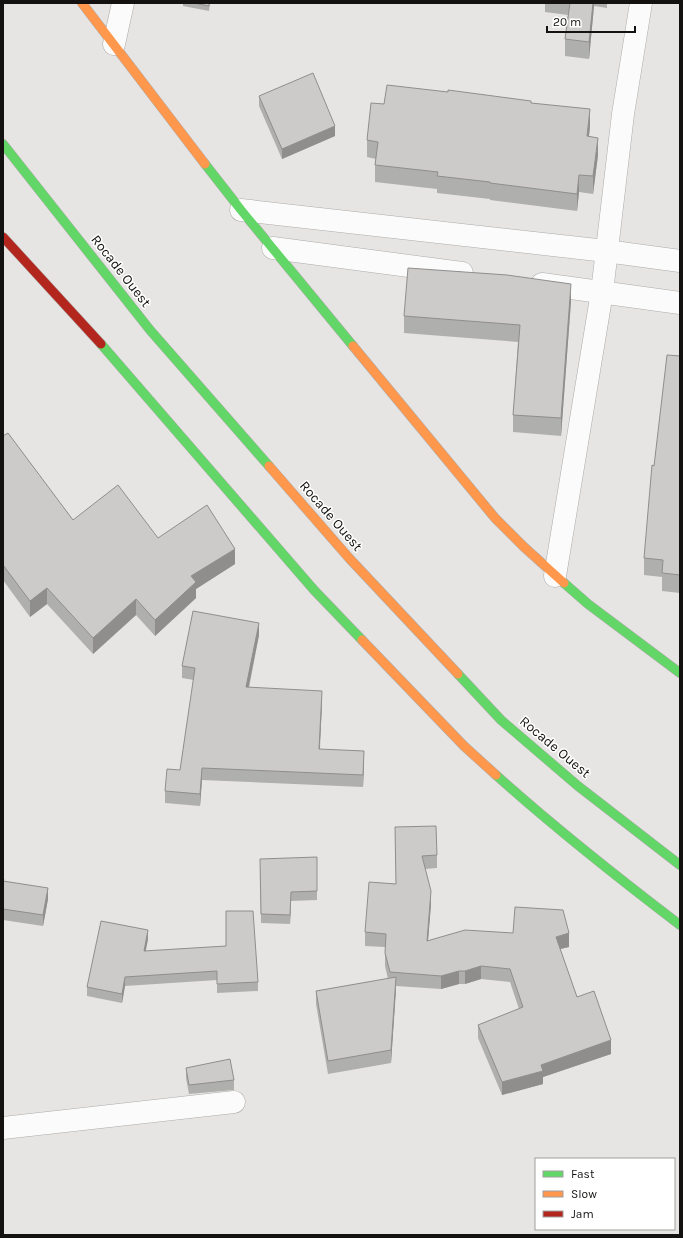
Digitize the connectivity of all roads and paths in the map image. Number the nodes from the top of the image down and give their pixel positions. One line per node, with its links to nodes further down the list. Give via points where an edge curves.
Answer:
1 (82, 3): 4 (main road)
2 (123, 3): 4 (street)
3 (641, 3): 9 (street, via 623,114)
4 (114, 44): 6 (main road)
5 (3, 144): 17 (main road, Rocade Ouest, via 150,330 349,558 447,663 501,720 578,786)
6 (241, 210): 8 (main road); 9 (street)
7 (3, 237): 18 (main road, via 113,358 314,590 442,724 529,805)
8 (273, 248): 11 (street); 15 (main road, via 495,518)
9 (606, 250): 10 (street); 13 (street)
10 (680, 261)
11 (484, 276)
12 (524, 282): 13 (street)
13 (602, 292): 14 (street); 15 (street)
14 (680, 304)
15 (555, 576): 16 (main road, via 617,627)
16 (680, 673)
17 (680, 866)
18 (680, 925)
19 (234, 1102): 20 (street)
20 (3, 1128)

